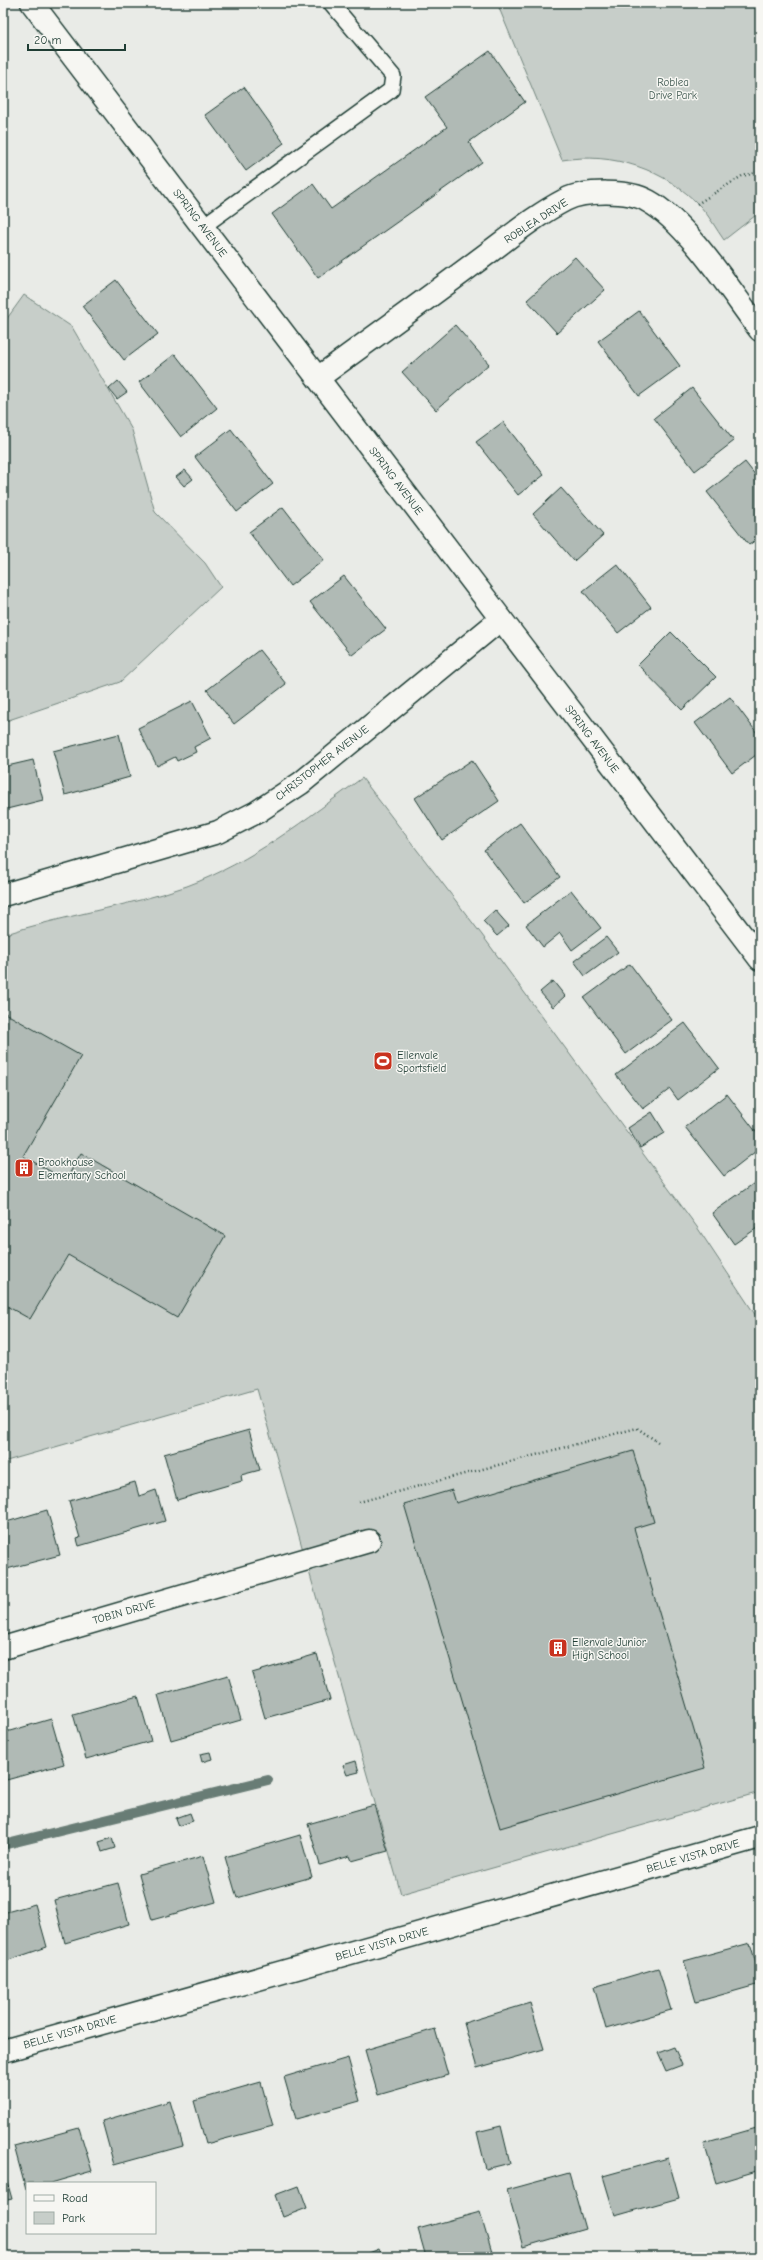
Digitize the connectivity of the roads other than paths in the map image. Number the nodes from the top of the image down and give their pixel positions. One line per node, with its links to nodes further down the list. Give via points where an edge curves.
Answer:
1 (32, 3): 3 (street, SPRING AVENUE)
2 (331, 3): 3 (lane, via 393,76 391,90)
3 (202, 227): 5 (street, SPRING AVENUE)
4 (760, 330): 5 (street, ROBLEA DRIVE, via 674,220 647,200 623,194 597,193 567,199 528,224)
5 (318, 378): 6 (street, SPRING AVENUE)
6 (501, 619): 7 (street, CHRISTOPHER AVENUE, via 301,783 257,812 218,832); 8 (street, SPRING AVENUE)
7 (3, 895)
8 (760, 959)
9 (369, 1541): 10 (street, TOBIN DRIVE)
10 (3, 1648)
11 (760, 1837): 12 (street, BELLE VISTA DRIVE)
12 (3, 2051)

